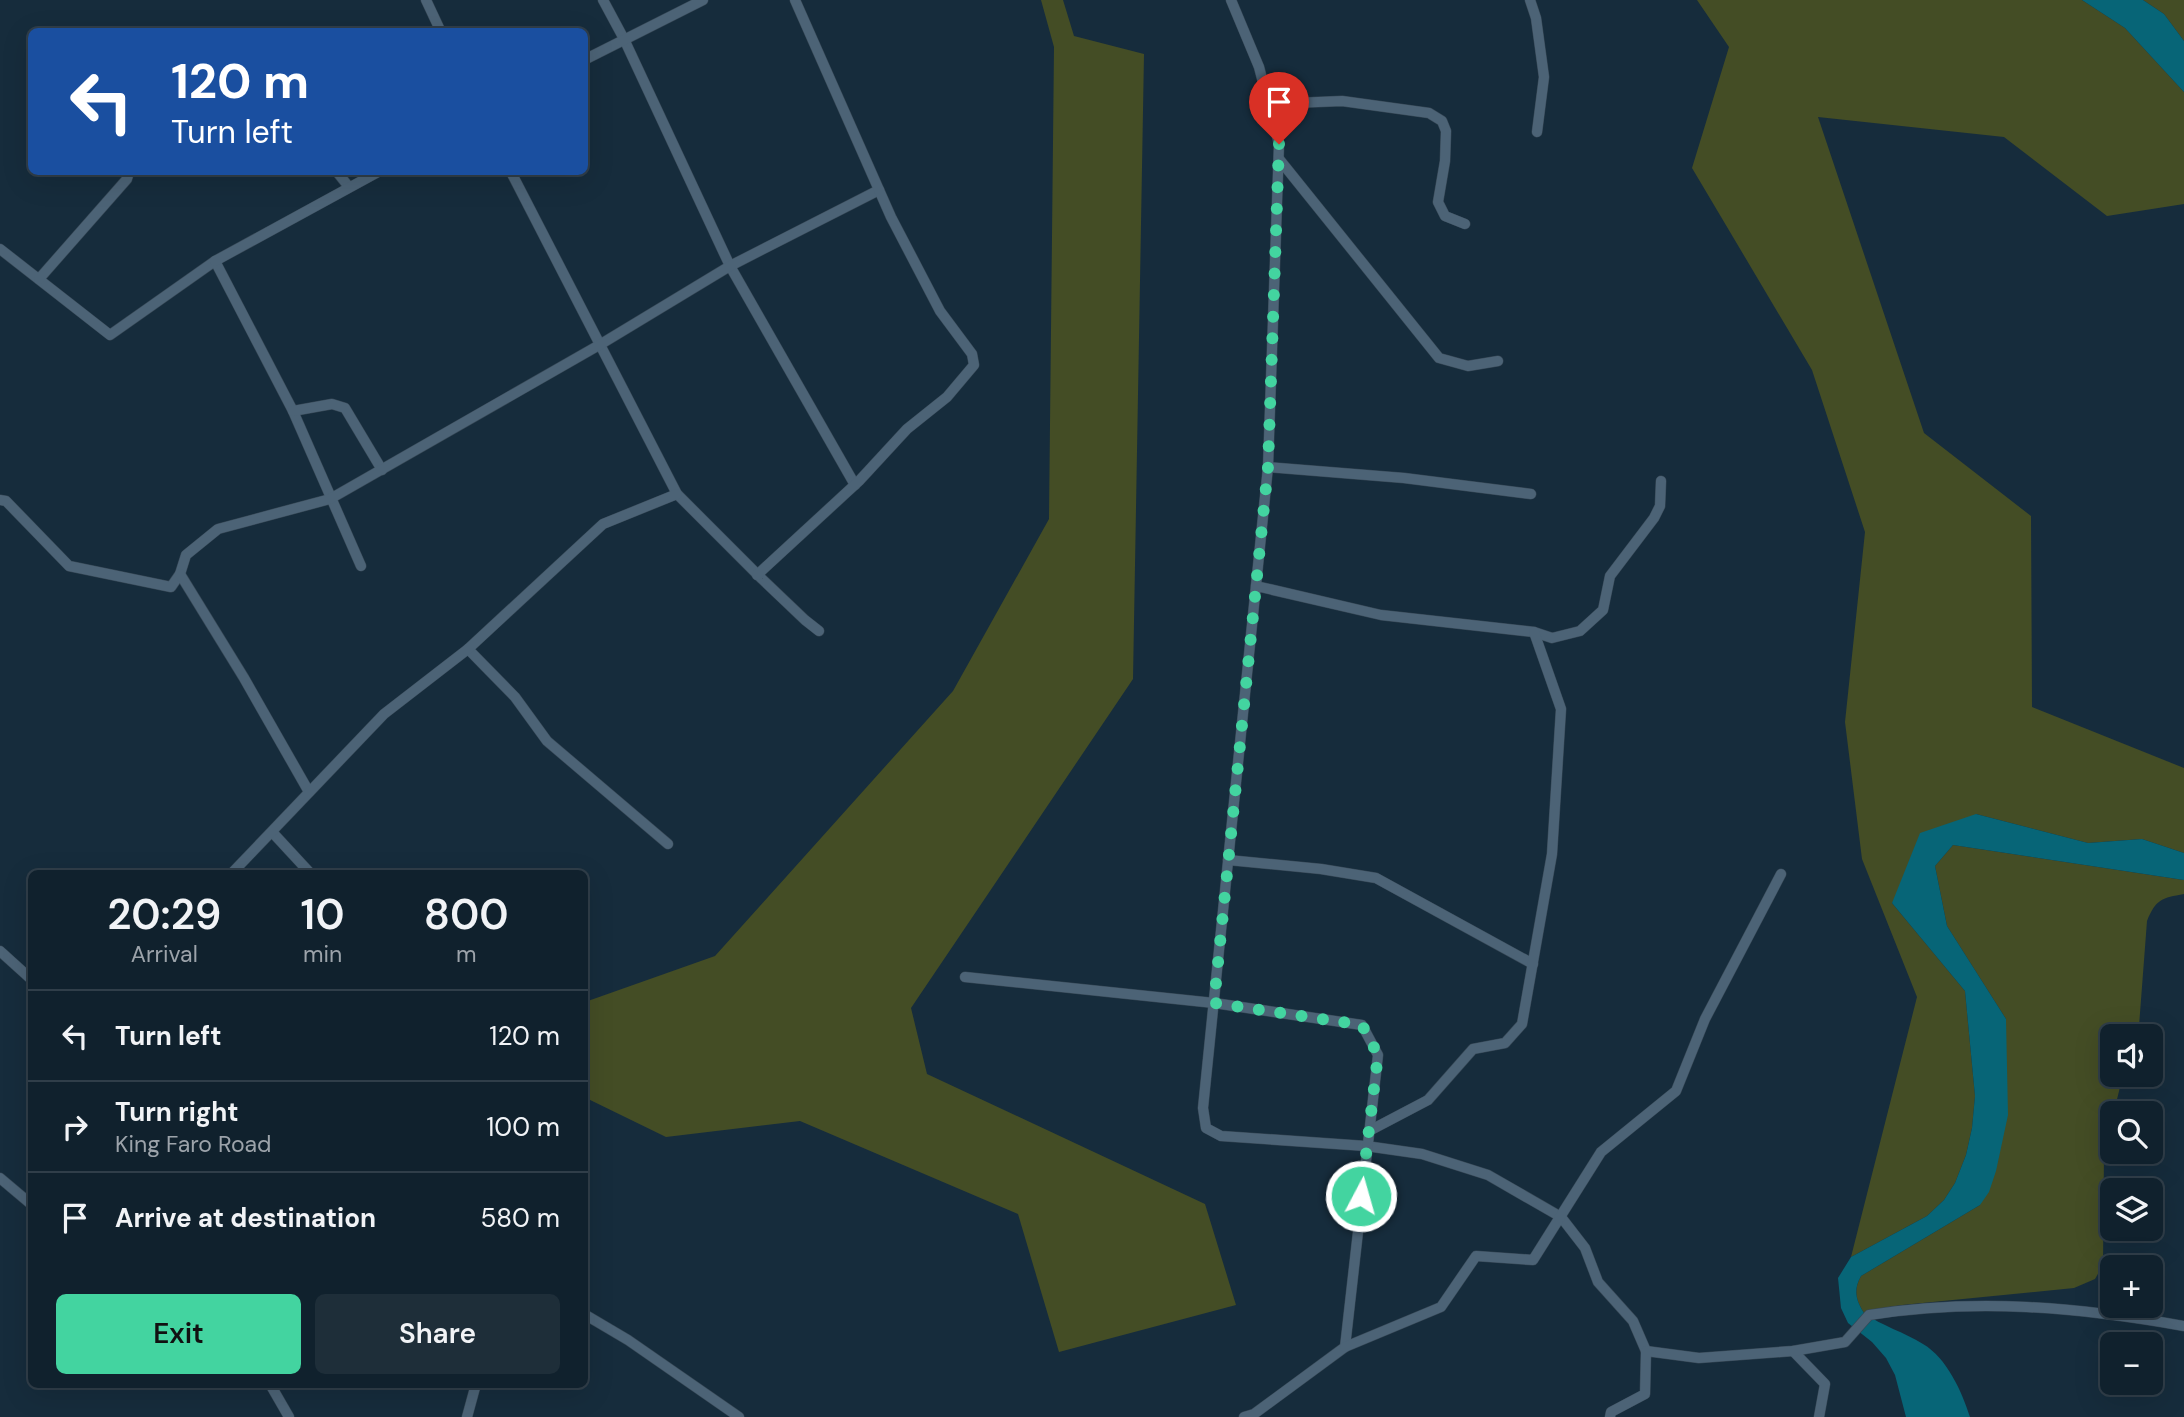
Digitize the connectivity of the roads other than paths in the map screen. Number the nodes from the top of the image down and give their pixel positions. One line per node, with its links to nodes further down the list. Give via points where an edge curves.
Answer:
1 (426, 0): 7 (street)
2 (603, 0): 8 (street)
3 (704, 0): 8 (street)
4 (795, 0): 18 (street)
5 (1231, 0): 10 (street)
6 (1530, 0): 11 (street, via 1544,77)
7 (438, 28)
8 (624, 39): 9 (street); 22 (street)
9 (588, 59)
10 (1269, 104): 12 (street); 19 (street, via 1342,101 1429,113 1442,121 1446,131 1438,202 1446,216)
11 (1537, 132)
12 (1279, 159): 25 (street, via 1439,358 1468,366); 27 (street)
13 (128, 175): 23 (street)
14 (339, 175): 17 (street)
15 (372, 175): 17 (street)
16 (513, 175): 24 (street)
17 (349, 187): 21 (street)
18 (879, 190): 22 (street); 30 (street, via 940,311 972,354 974,365)
19 (1465, 224)
20 (0, 249): 23 (street)
21 (215, 261): 23 (street, via 110,335); 26 (street)
22 (730, 266): 24 (street); 30 (street)
23 (39, 279)
24 (601, 344): 28 (street); 31 (street)
25 (1498, 361)
26 (293, 411): 28 (street, via 332,404 345,408); 34 (street)
27 (1268, 467): 32 (street); 38 (street)
28 (382, 470): 34 (street)
29 (1661, 481): 40 (street, via 1660,506 1610,576 1603,610 1580,631 1552,638)
30 (855, 485): 37 (street)
31 (677, 494): 37 (street); 41 (street, via 603,524)
32 (1531, 494)
33 (0, 499): 36 (street, via 69,566 171,587)
34 (330, 499): 35 (street); 36 (street, via 218,530 186,555)
35 (361, 566)
36 (180, 574): 42 (street)
37 (757, 575): 39 (street)
38 (1256, 586): 40 (street, via 1381,615); 45 (street)
39 (819, 631)
40 (1534, 632): 50 (street, via 1561,709 1552,854)
41 (468, 649): 42 (street, via 384,714); 44 (street, via 515,697 547,741)
42 (309, 792): 43 (street)
43 (273, 832): 46 (street); 47 (street)
44 (668, 844)
45 (1228, 860): 50 (street, via 1376,878); 53 (street)
46 (235, 870)
47 (307, 870)
48 (1781, 874): 58 (street, via 1705,1019 1676,1091 1601,1152)
49 (0, 951): 51 (street)
50 (1533, 964): 54 (street, via 1522,1024 1505,1043 1473,1049 1428,1100)
51 (28, 976)
52 (965, 977): 53 (street)
53 (1214, 1003): 54 (street, via 1362,1025 1378,1055); 55 (street, via 1203,1108 1206,1128 1221,1136)
54 (1369, 1131): 55 (street)
55 (1366, 1146): 58 (street, via 1422,1154 1488,1175); 61 (street)
56 (0, 1178): 57 (street)
57 (28, 1202)
58 (1560, 1217): 61 (street, via 1533,1260 1476,1256 1441,1307); 62 (street, via 1585,1248 1598,1282 1633,1321)
59 (588, 1316): 69 (street)
60 (2184, 1326): 63 (street, via 2107,1312 2002,1305 1905,1309 1869,1315 1845,1342)
61 (1345, 1347): 66 (street)
62 (1646, 1351): 63 (street, via 1699,1358); 70 (street, via 1644,1394 1611,1412)
63 (1793, 1351): 71 (street, via 1825,1384)
64 (272, 1388): 67 (street)
65 (475, 1388): 68 (street)
66 (1251, 1416)
67 (289, 1417)
68 (467, 1417)
69 (739, 1417)
70 (1610, 1417)
71 (1819, 1417)

